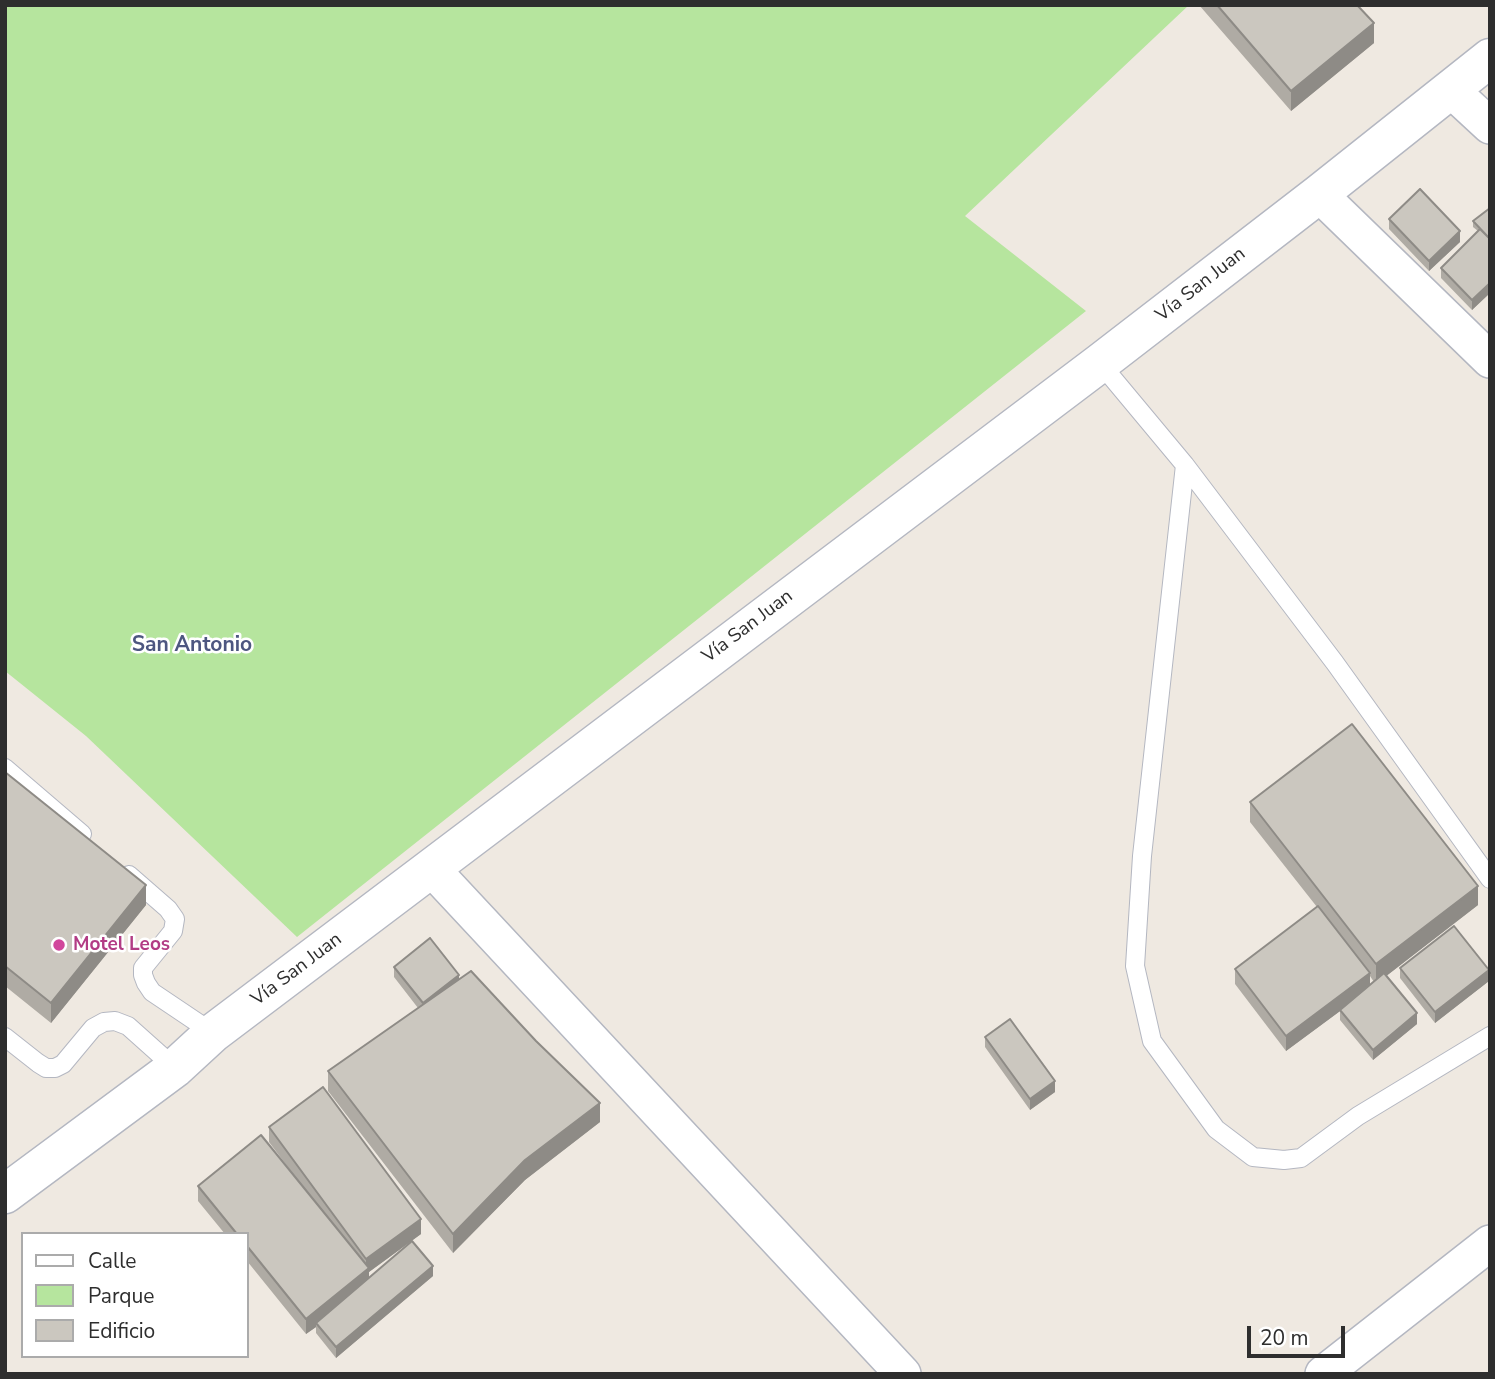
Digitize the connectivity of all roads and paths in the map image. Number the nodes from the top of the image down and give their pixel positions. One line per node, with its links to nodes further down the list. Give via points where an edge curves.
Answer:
1 (1490, 58): 2 (street, Vía San Juan)
2 (1450, 89): 3 (street); 4 (street, Vía San Juan)
3 (1490, 126)
4 (1319, 194): 5 (street); 6 (street, Vía San Juan)
5 (1490, 360)
6 (1100, 363): 7 (lane); 11 (street, Vía San Juan)
7 (1185, 465): 12 (lane); 14 (lane, via 1142,856 1135,966 1152,1041 1216,1129 1253,1157 1284,1160 1300,1158 1358,1116)
8 (5, 768): 9 (lane)
9 (97, 847)
10 (117, 865): 13 (lane, via 174,919 173,931 143,968 152,992)
11 (431, 868): 13 (street, Vía San Juan); 19 (street)
12 (1490, 879)
13 (214, 1033): 16 (street, Vía San Juan)
14 (1490, 1036)
15 (5, 1037): 16 (lane, via 46,1068 55,1068 93,1028 115,1021 128,1026)
16 (175, 1068): 17 (street, Vía San Juan)
17 (5, 1194)
18 (1490, 1243): 20 (street)
19 (903, 1374)
20 (1323, 1374)

